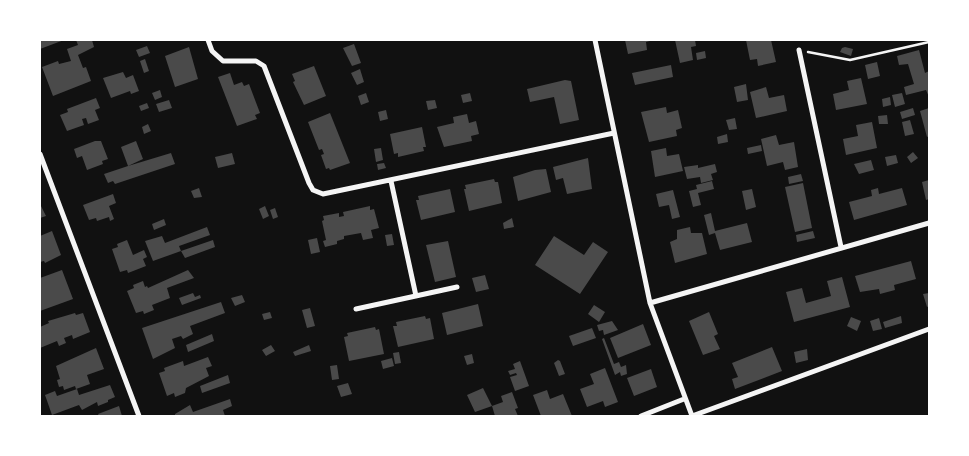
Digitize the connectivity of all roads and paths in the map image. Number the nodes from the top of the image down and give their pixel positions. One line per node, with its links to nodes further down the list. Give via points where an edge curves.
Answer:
1 (208, 40): 7 (street, via 212,51 223,61 256,60 264,66 313,190 323,194)
2 (596, 40): 5 (street)
3 (929, 42): 4 (path, via 850,60)
4 (799, 50): 9 (street)
5 (614, 133): 7 (street); 12 (street)
6 (40, 154): 16 (street)
7 (391, 181): 11 (street)
8 (929, 222): 9 (street)
9 (841, 247): 12 (street)
10 (457, 287): 11 (street)
11 (416, 296): 13 (street)
12 (650, 303): 15 (street)
13 (356, 309)
14 (929, 329): 18 (street)
15 (684, 398): 17 (street); 18 (street)
16 (140, 416)
17 (641, 416)
18 (692, 416)

